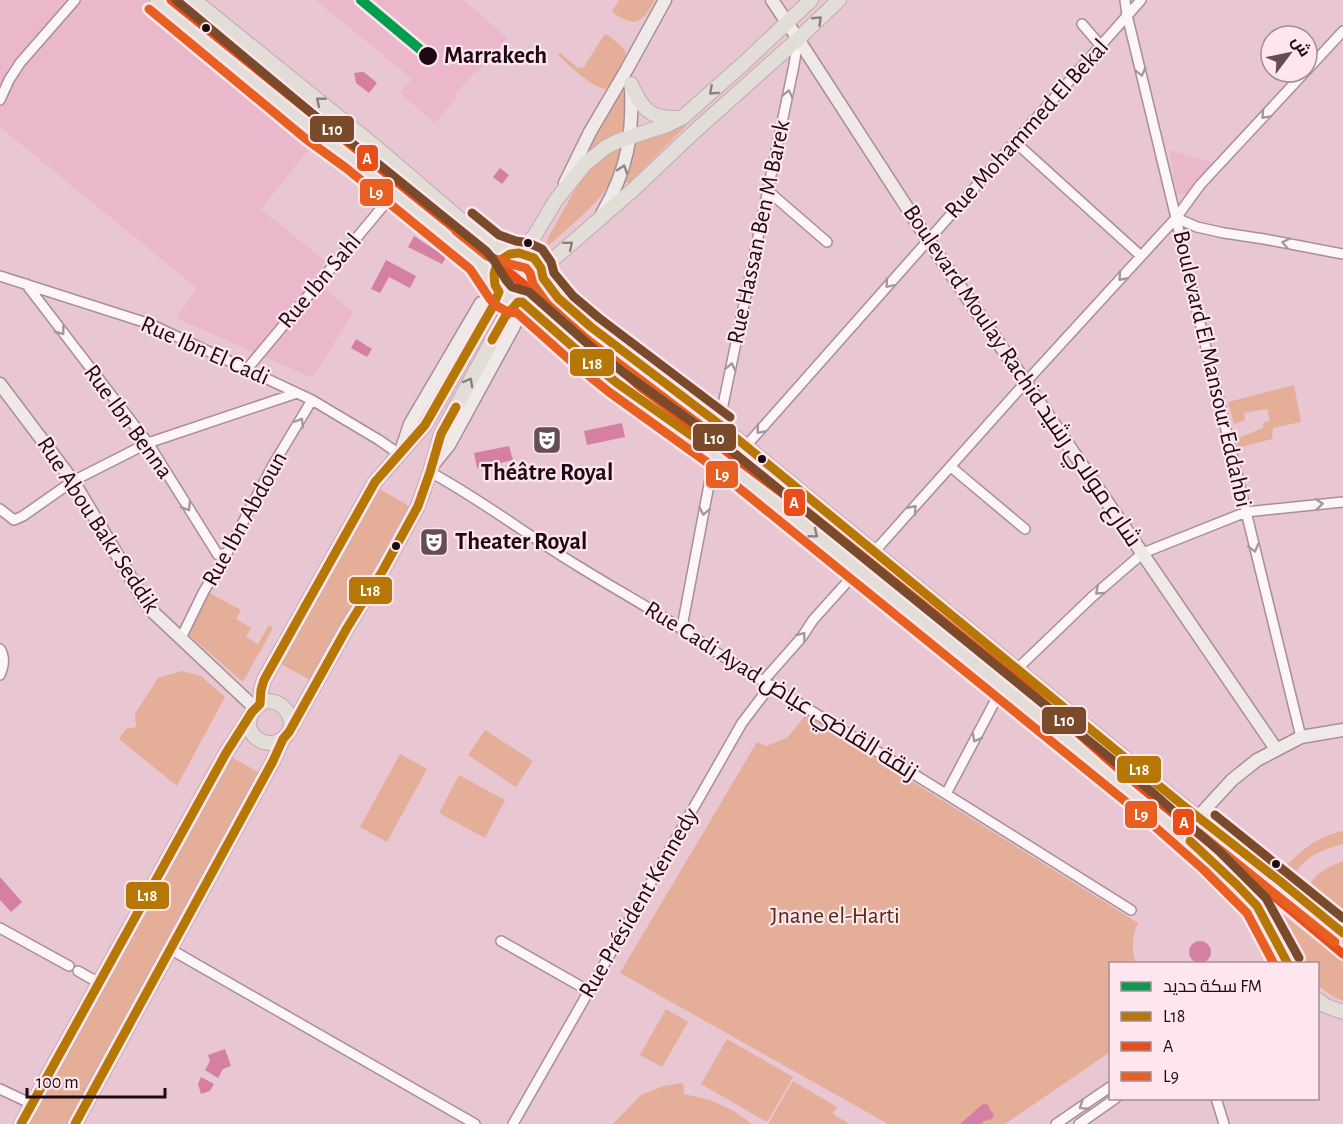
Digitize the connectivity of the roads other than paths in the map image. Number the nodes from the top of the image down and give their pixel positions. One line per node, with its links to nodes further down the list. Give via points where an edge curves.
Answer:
1 (75, 0): 20 (street, via 20,63)
2 (157, 0): 25 (main road)
3 (194, 0): 31 (main road, one-way to 3, via 489,244)
4 (665, 0): 17 (street)
5 (772, 0): 11 (street, Boulevard Moulay Rachid شارع مولاي رشيد)
6 (811, 0): 11 (main road)
7 (839, 0): 14 (main road, one-way to 7)
8 (1125, 0): 10 (street, Boulevard El Mansour Eddahbi)
9 (1141, 0): 10 (street, Rue Mohammed El Bekal)
10 (1127, 15): 15 (street, Rue Mohammed El Bekal); 27 (street, Boulevard El Mansour Eddahbi, one-way to 27)
11 (787, 23): 14 (street, Boulevard Moulay Rachid شارع مولاي رشيد); 21 (main road, one-way to 21)
12 (1082, 24): 15 (street)
13 (1343, 31): 16 (street)
14 (798, 39): 24 (street, Rue Hassan Ben M Barek, one-way to 14); 28 (main road); 29 (street, Boulevard Moulay Rachid شارع مولاي رشيد)
15 (1101, 46): 23 (street, Rue Mohammed El Bekal)
16 (1319, 57)
17 (627, 69): 18 (street); 26 (street)
18 (631, 84): 21 (main road, via 646,110 663,118); 22 (street)
19 (1294, 84): 27 (street, one-way to 27, via 1200,185)
20 (0, 100)
21 (682, 118): 22 (main road)
22 (630, 136): 26 (main road, via 606,147 585,164); 28 (street, one-way to 22, via 622,174)
23 (1015, 142): 29 (street, Rue Mohammed El Bekal); 33 (street)
24 (768, 191): 30 (street); 44 (street, Rue Hassan Ben M Barek, one-way to 24)
25 (394, 193): 37 (main road, via 482,263); 39 (street, Rue Ibn Sahl)
26 (556, 200): 31 (main road, via 537,232)
27 (1176, 218): 32 (street, one-way to 27, via 1224,233); 33 (street); 54 (street, Boulevard El Mansour Eddahbi)
28 (598, 221): 34 (main road, one-way to 28, via 550,262)
29 (928, 240): 40 (street, Boulevard Moulay Rachid شارع مولاي رشيد); 46 (street, Rue Mohammed El Bekal, one-way to 46)
30 (827, 242)
31 (516, 253): 34 (main road, via 534,258); 37 (main road, via 498,264 494,274)
32 (1343, 255)
33 (1141, 256): 40 (street, one-way to 40)
34 (543, 275): 38 (main road, via 536,294); 44 (main road, via 558,298 591,327)
35 (0, 276): 36 (street, Rue Ibn El Cadi)
36 (26, 284): 39 (street, Rue Ibn El Cadi, via 150,324); 45 (street, Rue Ibn Benna, one-way to 45)
37 (497, 291): 38 (main road); 47 (main road, via 425,425)
38 (518, 303): 48 (main road, via 617,383); 50 (main road, one-way to 38, via 441,434 503,320)
39 (247, 369): 42 (street, Rue Ibn El Cadi)
40 (1025, 383): 49 (street); 58 (street, Boulevard Moulay Rachid شارع مولاي رشيد)
41 (0, 384): 51 (street, Rue Abou Bakr Seddik)
42 (297, 393): 43 (street, Rue Ibn El Cadi); 45 (street)
43 (312, 400): 47 (street, Rue Ibn El Cadi); 57 (street, Rue Ibn Abdoun, one-way to 43)
44 (719, 424): 46 (main road)
45 (148, 443): 51 (street); 57 (street, Rue Ibn Benna, one-way to 57, via 218,555)
46 (746, 446): 56 (main road)
47 (400, 452): 67 (main road, via 375,482 271,666)
48 (715, 453): 59 (main road, one-way to 59); 60 (street, one-way to 60)
49 (951, 467): 55 (street); 56 (street, one-way to 49)
50 (431, 469): 60 (street, Rue Cadi Ayad زنقة القاضي عياض, via 577,566); 69 (main road, via 418,506)
51 (74, 481): 53 (street, via 14,520); 61 (street, Rue Abou Bakr Seddik, via 149,607)
52 (1343, 502): 54 (street, one-way to 52)
53 (0, 509)
54 (1245, 512): 58 (street); 70 (street, Boulevard El Mansour Eddahbi, one-way to 70)
55 (1025, 529)
56 (874, 552): 63 (main road)
57 (227, 553): 61 (street, Rue Ibn Abdoun)
58 (1143, 553): 63 (street, one-way to 63); 71 (street, Boulevard Moulay Rachid شارع مولاي رشيد)
59 (858, 570): 65 (street, Rue Président Kennedy, one-way to 59, via 813,620); 66 (main road)
60 (682, 627): 65 (street, Rue Cadi Ayad زنقة القاضي عياض)
61 (181, 638): 67 (street, Rue Abou Bakr Seddik)
62 (0, 649): 64 (street, via 4,661)
63 (1017, 669): 73 (main road)
64 (0, 675)
65 (767, 683): 72 (street, Rue Cadi Ayad زنقة القاضي عياض); 81 (street, Rue Président Kennedy)
66 (1003, 686): 72 (street, one-way to 72); 79 (main road, via 1212,861 1257,906)
67 (255, 709): 69 (main road, via 269,701 282,705 290,714); 69 (main road, via 249,724 258,740 273,743); 80 (main road, via 226,753)
68 (1343, 730): 70 (street)
69 (287, 733): 78 (main road)
70 (1301, 737): 71 (street)
71 (1276, 749): 73 (street, via 1244,770)
72 (946, 794): 74 (street, Rue Cadi Ayad زنقة القاضي عياض)
73 (1198, 817): 76 (main road)
74 (1131, 910)
75 (0, 928): 80 (street)
76 (1343, 933)
77 (501, 941): 81 (street)
78 (170, 949): 90 (main road); 92 (street)
79 (1283, 960)
80 (99, 983): 88 (main road)
81 (589, 991): 93 (street, Rue Président Kennedy)
82 (1319, 1001): 83 (main road)
83 (1343, 1012)
84 (1109, 1088): 94 (street, one-way to 94)
85 (0, 1089): 88 (street)
86 (1114, 1100): 89 (street)
87 (1217, 1100): 96 (street)
88 (32, 1104): 91 (main road)
89 (1091, 1120): 95 (street)
90 (80, 1122)
91 (21, 1124)
92 (475, 1124)
93 (513, 1124)
94 (1056, 1124)
95 (1079, 1124)
96 (1224, 1124)

